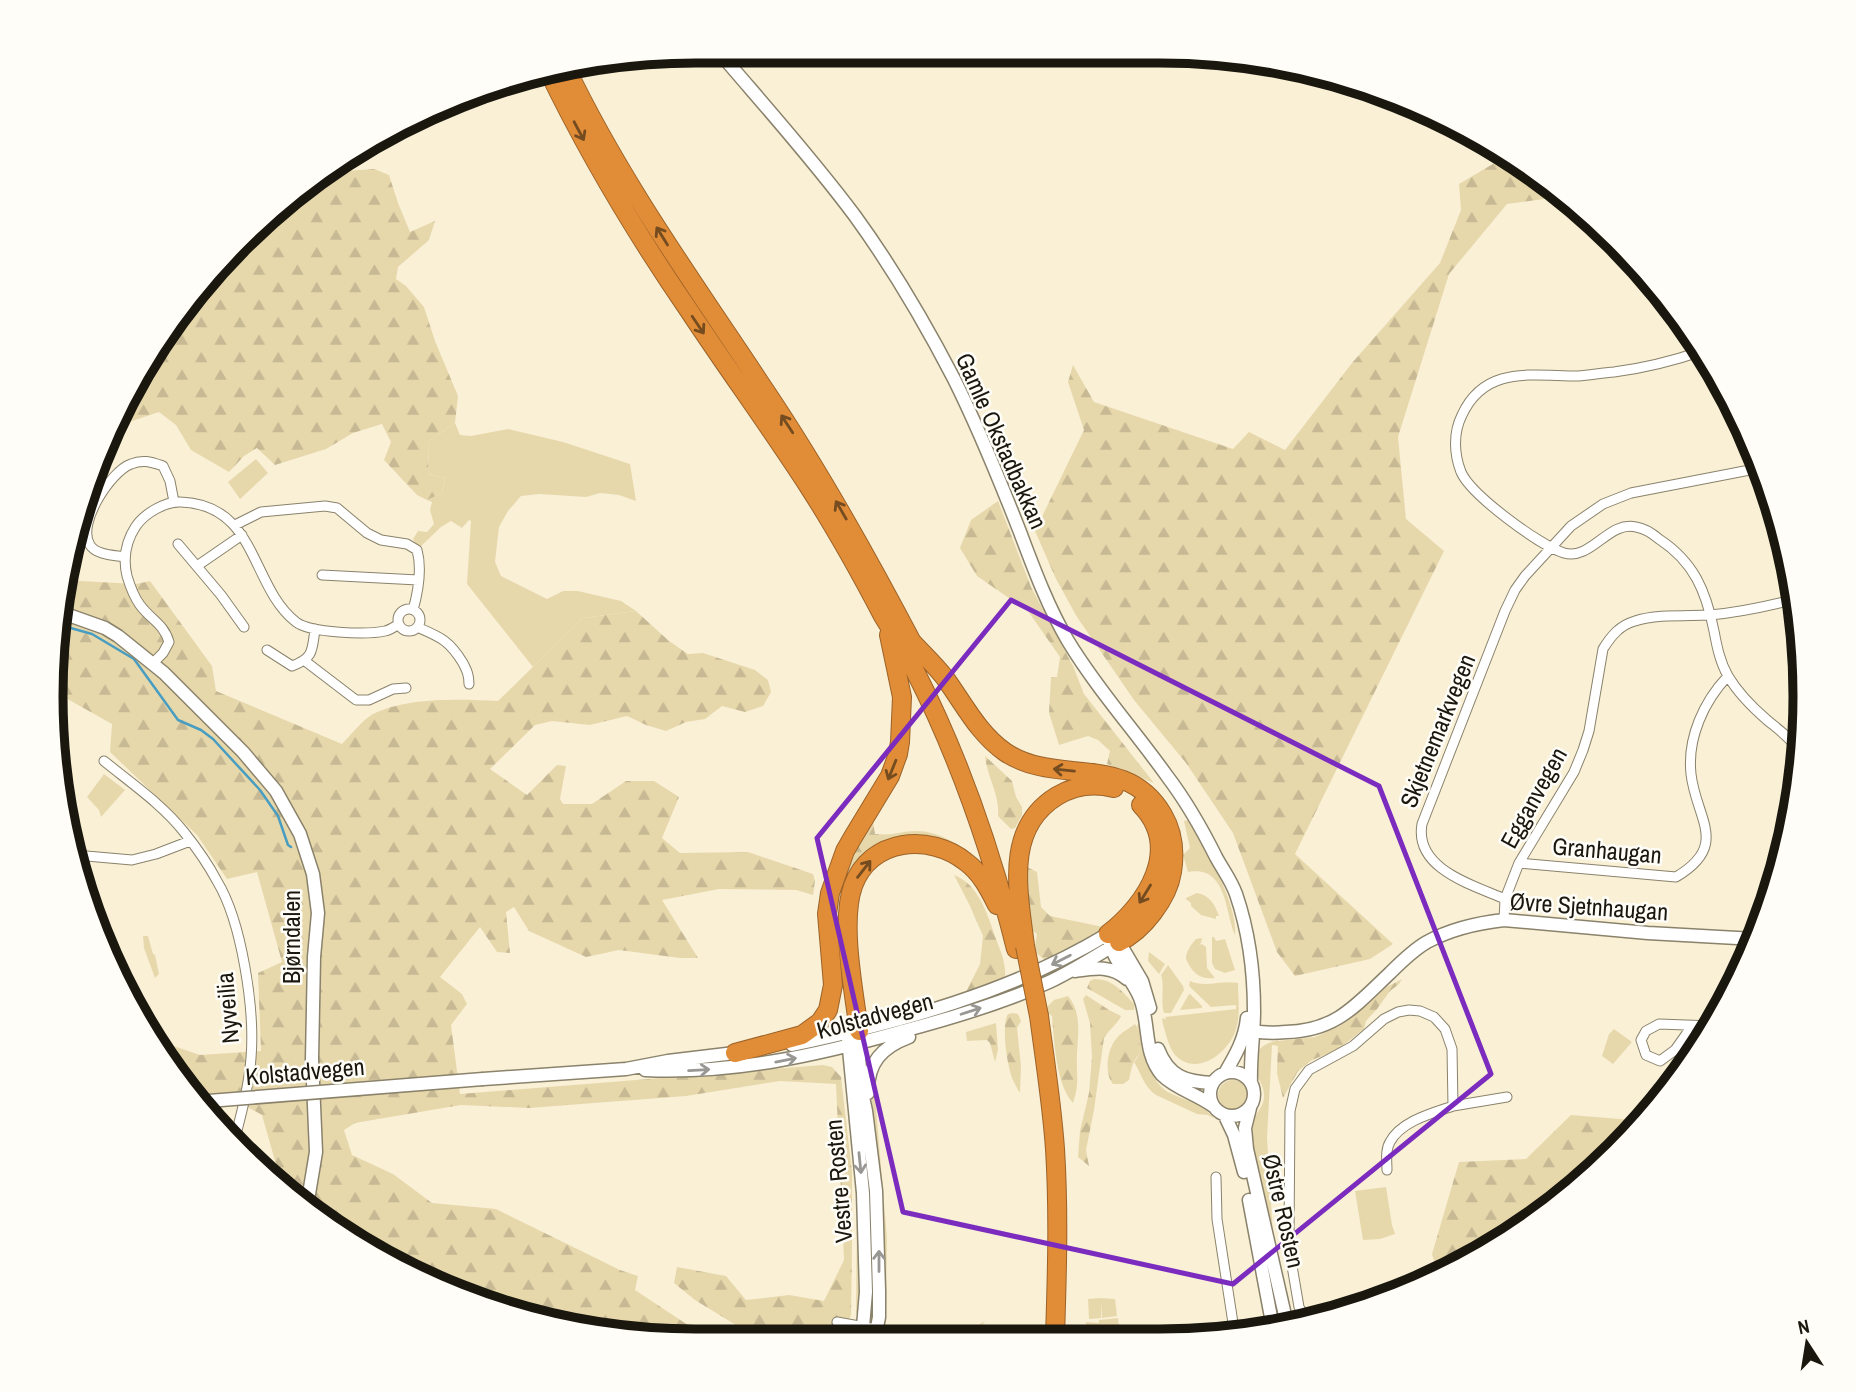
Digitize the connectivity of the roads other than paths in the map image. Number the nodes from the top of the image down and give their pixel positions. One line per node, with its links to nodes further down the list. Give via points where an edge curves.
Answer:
1 (728, 63): 49 (main road, Gamle Okstadbakkan, via 855,216 916,311 993,462 1038,579 1068,641 1169,778 1230,879 1248,939 1254,986)
2 (570, 76): 24 (highway, one-way to 2, via 836,502 635,194)
3 (553, 80): 19 (highway, one-way to 19, via 632,223 815,496)
4 (1692, 354): 10 (street, via 1615,372 1505,377 1473,397 1456,434 1455,451 1464,477 1480,496)
5 (1751, 470): 10 (street, Skjetnemarkvegen, via 1631,493 1587,514)
6 (174, 502): 7 (street, via 197,503); 11 (street, via 137,523); 11 (street, via 163,466 147,460 114,475 99,496 87,535 90,546 100,553)
7 (234, 525): 8 (street); 14 (street, via 261,512 337,508 367,533 417,550)
8 (242, 536): 12 (street); 23 (street, via 278,603 298,623)
9 (178, 544): 12 (street)
10 (1551, 548): 18 (street, via 1576,554 1616,530 1636,527 1658,538 1689,566); 37 (street, Skjetnemarkvegen, via 1525,576 1505,611 1420,833 1434,862 1456,878)
11 (125, 557): 27 (street, via 132,591 166,631 169,642)
12 (197, 566): 21 (street)
13 (322, 575): 14 (street)
14 (418, 580): 16 (street)
15 (1786, 602): 18 (street, Egganvegen)
16 (413, 610): 20 (street, via 403,611); 22 (street, via 419,615)
17 (68, 615): 27 (main road, Bjørndalen, via 105,628)
18 (1711, 615): 28 (street); 35 (street, Egganvegen, via 1634,621 1609,638 1583,750)
19 (884, 618): 36 (highway, one-way to 36, via 902,697 898,754 884,788 845,851); 39 (highway, via 915,670 958,767 989,850)
20 (399, 624): 22 (street, via 410,631); 23 (street, via 381,632)
21 (244, 627)
22 (417, 627): 29 (street, via 454,648)
23 (315, 629): 26 (street, via 312,651)
24 (912, 642): 41 (highway, one-way to 24, via 1130,937 1168,889 1173,844 1158,808 1142,790 1122,779 1033,765 1006,752 980,729 944,677); 42 (highway, via 985,805 1009,880)
25 (267, 650): 26 (street, via 292,666)
26 (305, 661): 30 (street, via 356,700 369,701)
27 (153, 663): 66 (main road, Bjørndalen, via 243,751 276,791 300,834 313,874 318,913 312,1059 316,1152)
28 (1728, 676): 31 (street, via 1752,706); 35 (street, Granhaugan, via 1712,696 1692,739 1691,774 1706,833 1705,850 1693,867 1676,877)
29 (470, 684)
30 (406, 688)
31 (1792, 741)
32 (104, 761): 33 (street, Nyveilia, via 143,792)
33 (190, 841): 34 (street, via 132,860); 63 (street, Nyveilia, via 229,909 250,999 251,1058)
34 (84, 856)
35 (1519, 863): 37 (street, Egganvegen)
36 (835, 880): 50 (highway); 51 (highway, via 828,903 833,985 828,1010 802,1035)
37 (1505, 900): 38 (street, Egganvegen)
38 (1504, 920): 40 (main road, Øvre Sjetnhaugan); 49 (main road, Øvre Sjetnhaugan, via 1457,929 1425,943 1326,1026 1297,1032)
39 (1009, 924): 42 (highway); 50 (highway, one-way to 39, via 848,907 858,876 881,851 916,843 959,856 983,880)
40 (1745, 938)
41 (1113, 941): 42 (highway, one-way to 41, via 1018,873 1023,837 1043,806 1069,789 1090,785 1114,787 1135,799 1151,817 1159,842 1158,865 1148,891); 43 (main road, Kolstadvegen); 44 (main road); 50 (main road, Kolstadvegen, one-way to 50); 54 (main road, via 1146,989 1163,1061 1180,1077)
42 (1020, 948): 45 (highway, bridge)
43 (1068, 973): 44 (main road, via 1108,968); 46 (main road, Kolstadvegen, one-way to 43)
44 (1130, 982): 58 (main road, via 1144,1009 1149,1046 1162,1075)
45 (1034, 1018): 75 (highway, via 1045,1169); 76 (highway, via 1049,1084 1056,1180)
46 (938, 1022): 50 (main road, Kolstadvegen); 61 (main road, Vestre Rosten, via 889,1046 877,1058 868,1080)
47 (1692, 1026): 47 (street, via 1659,1024 1646,1031 1641,1040 1646,1055 1660,1060 1675,1050); 48 (street)
48 (1699, 1026)
49 (1250, 1030): 53 (main road, Gamle Okstadbakkan); 55 (main road, Gamle Okstadbakkan)
50 (853, 1038): 51 (main road, Kolstadvegen); 52 (main road, Kolstadvegen, one-way to 50, via 671,1071 777,1062); 61 (main road, Vestre Rosten); 73 (main road, Vestre Rosten, one-way to 73)
51 (735, 1053): 52 (main road, Kolstadvegen)
52 (626, 1069): 57 (main road, Kolstadvegen, bridge)
53 (1225, 1073): 54 (main road); 55 (main road, via 1240,1073)
54 (1213, 1083): 58 (main road)
55 (1251, 1083): 60 (main road, via 1255,1096)
56 (1507, 1097): 59 (street)
57 (210, 1101)
58 (1213, 1106): 62 (main road)
59 (1453, 1106): 64 (street, via 1405,1126 1389,1143); 67 (street, via 1449,1039 1434,1017 1420,1011 1398,1012 1384,1019 1353,1046 1309,1070 1295,1089 1290,1111 1289,1236)
60 (1250, 1108): 62 (main road, via 1239,1116); 68 (main road, Østre Rosten, via 1247,1149)
61 (866, 1111): 74 (main road, Vestre Rosten, one-way to 61, via 879,1304 879,1246)
62 (1225, 1115): 69 (main road, Østre Rosten, via 1243,1168)
63 (237, 1131)
64 (1387, 1170)
65 (1216, 1177): 71 (street, via 1217,1219)
66 (308, 1196)
67 (1302, 1312)
68 (1285, 1316)
69 (1271, 1319)
70 (837, 1322): 72 (street)
71 (1233, 1325)
72 (857, 1329)
73 (869, 1329)
74 (870, 1329)
75 (1043, 1329)
76 (1055, 1329)

